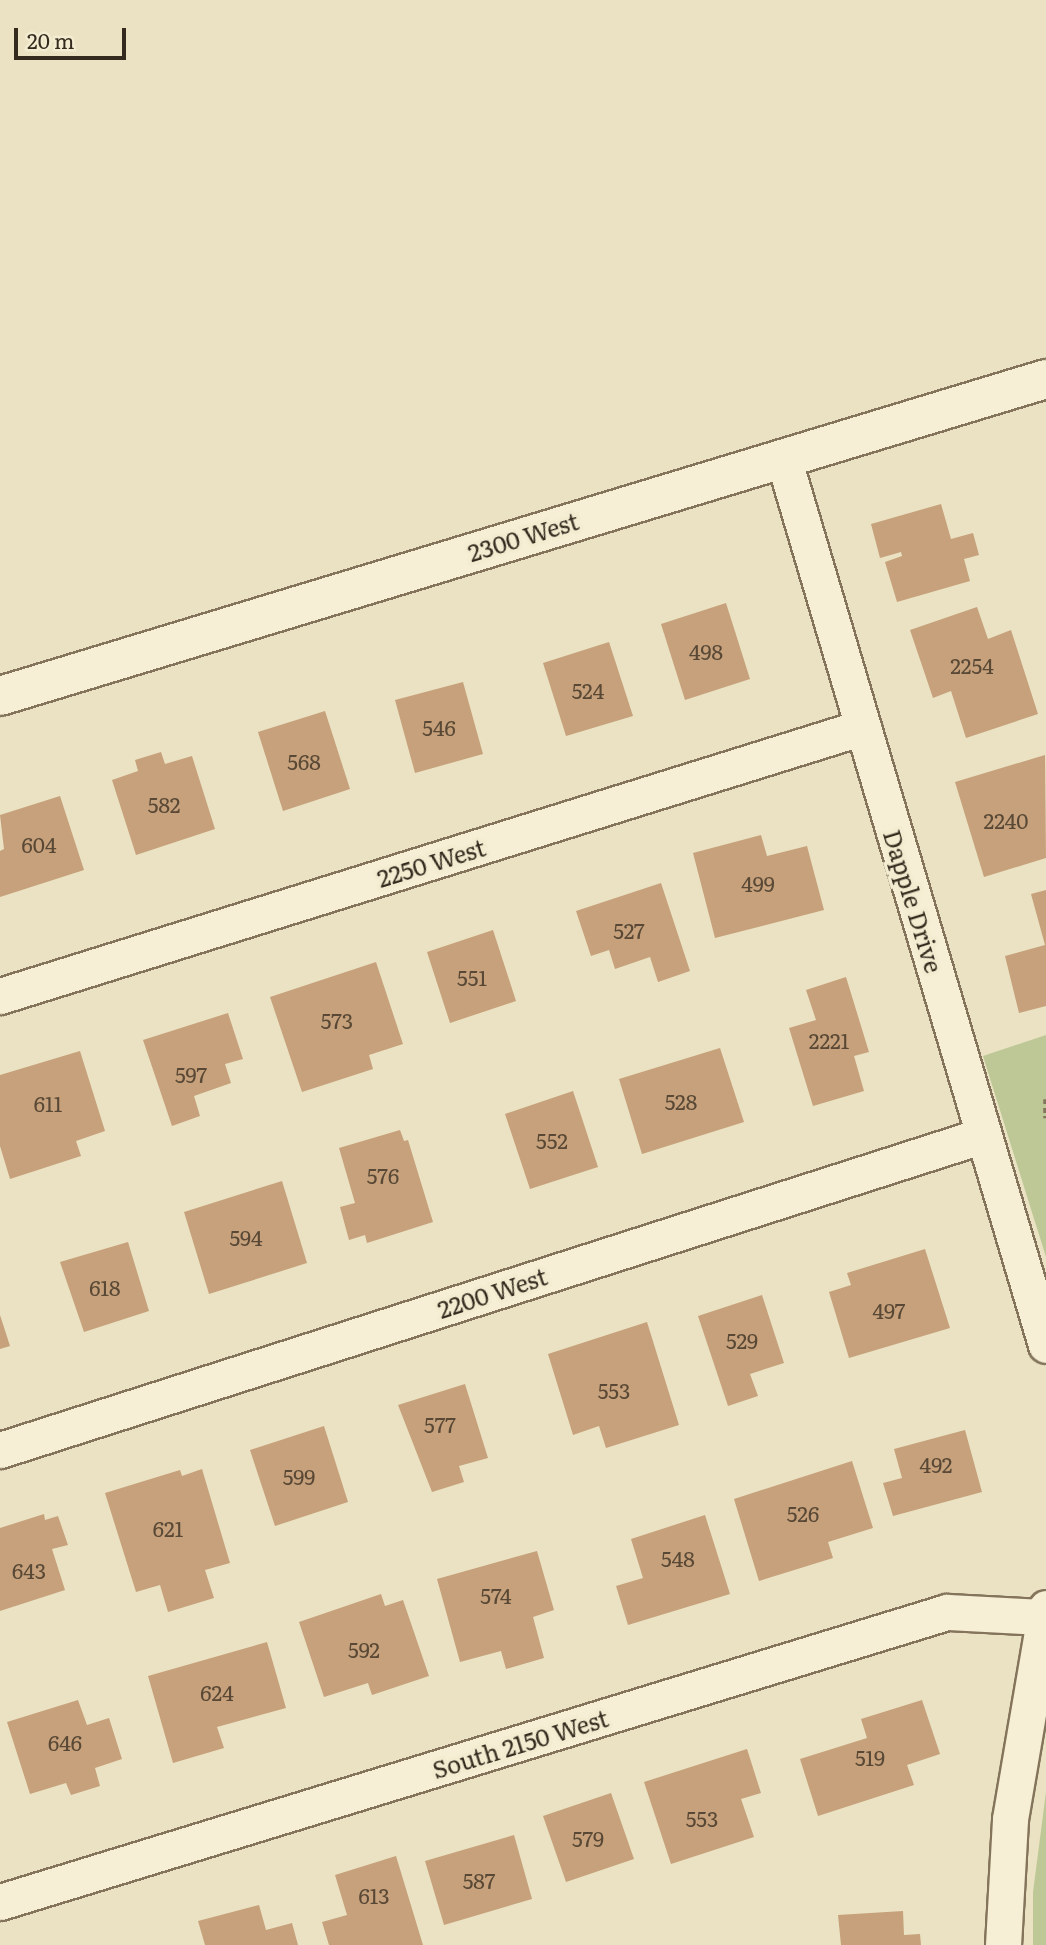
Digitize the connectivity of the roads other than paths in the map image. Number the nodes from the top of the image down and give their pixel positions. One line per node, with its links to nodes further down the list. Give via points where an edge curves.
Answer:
1 (1046, 379): 2 (main road, 2300 West)
2 (783, 457): 3 (main road, 2300 West); 4 (street, Dapple Drive)
3 (0, 696)
4 (863, 727): 5 (street, 2250 West); 6 (street, Dapple Drive)
5 (0, 996)
6 (984, 1135): 7 (street, Dapple Drive); 8 (street, 2200 West)
7 (1046, 1345)
8 (0, 1450)
9 (1045, 1612): 10 (street, South 2150 West, via 947,1612); 11 (street, via 1010,1819)
10 (0, 1902)
11 (1003, 1945)

